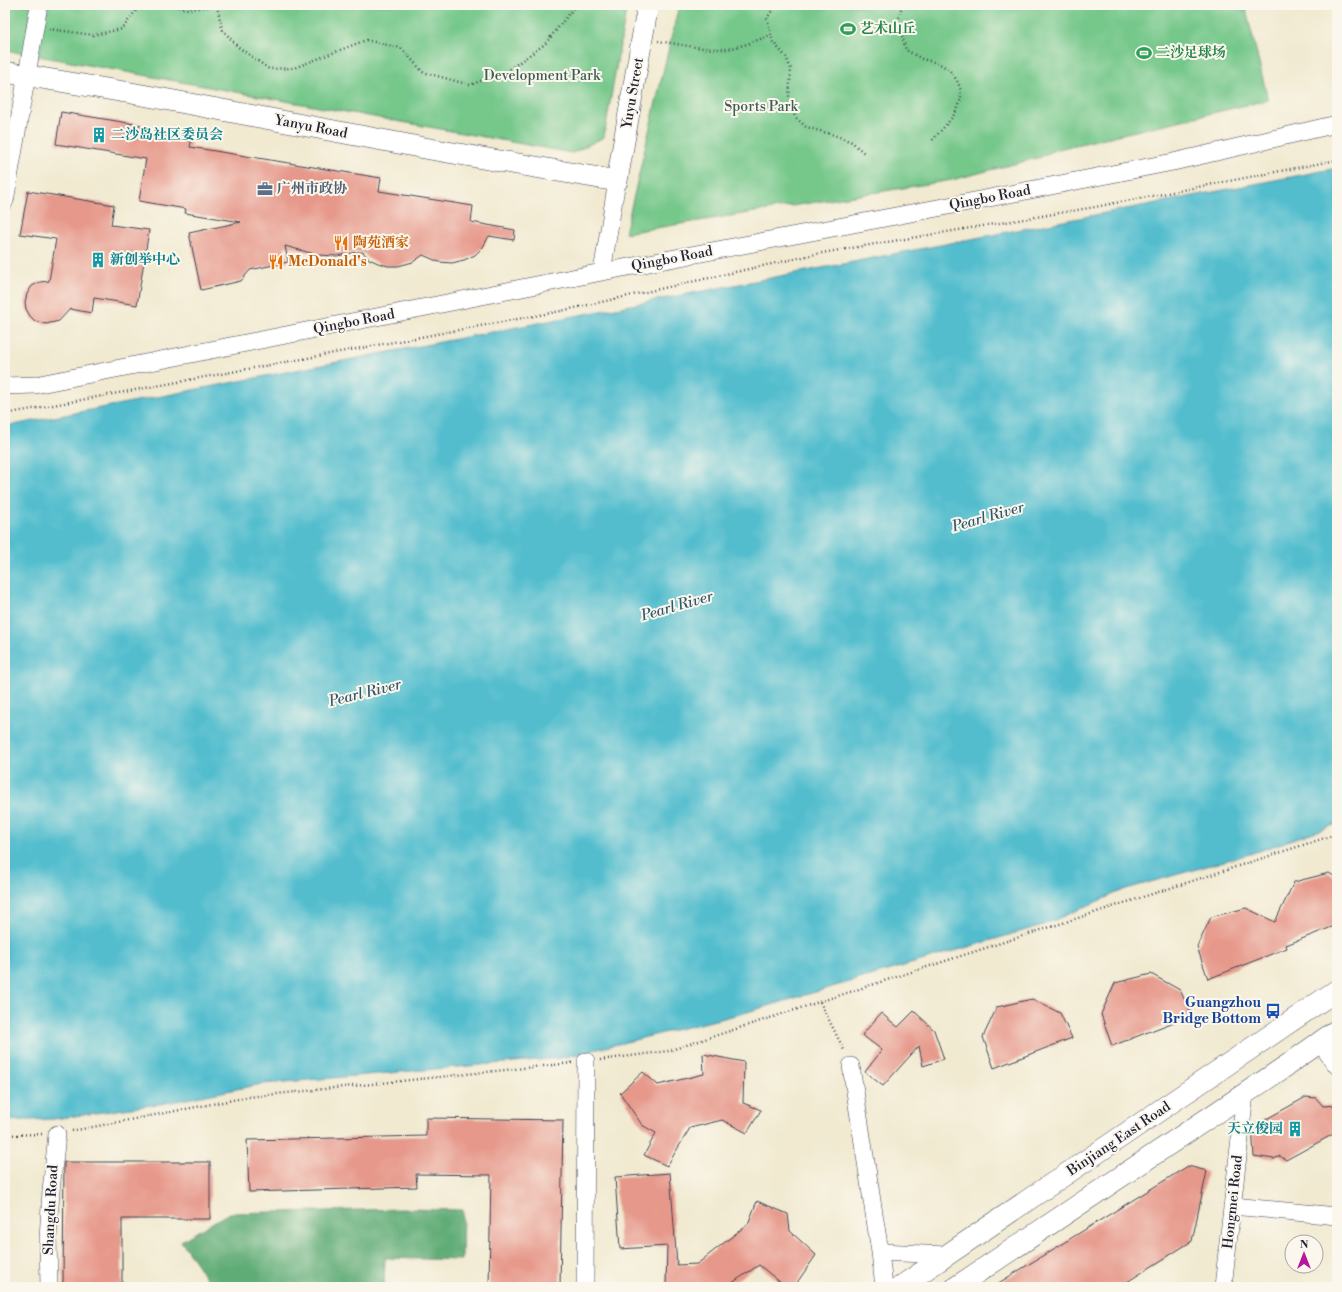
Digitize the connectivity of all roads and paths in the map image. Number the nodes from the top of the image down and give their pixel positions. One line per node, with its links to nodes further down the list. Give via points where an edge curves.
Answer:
1 (38, 5): 10 (street)
2 (140, 5): 10 (path, via 122,29 93,34)
3 (167, 5): 9 (path, via 188,9)
4 (226, 5): 9 (path)
5 (576, 5): 9 (path, via 545,44 507,71 470,85 423,72 401,48 366,40 294,68 269,69 237,46 222,29)
6 (648, 5): 19 (main road, Yuyu Street)
7 (776, 5): 11 (path, via 768,18)
8 (902, 5): 16 (path, via 898,22 906,50 943,65 951,71 961,94 957,111)
9 (217, 6)
10 (35, 27): 14 (street)
11 (771, 35): 12 (path, via 726,49); 17 (path, via 791,68 789,96 795,117 806,127 852,142)
12 (658, 41)
13 (5, 72): 14 (main road, Yanyu Road)
14 (26, 75): 19 (main road, Yanyu Road); 20 (street)
15 (1337, 124): 21 (street, Qingbo Road, via 1165,163)
16 (931, 142)
17 (864, 153)
18 (1337, 160): 23 (path, via 1095,208 816,254 561,311)
19 (617, 181): 21 (street)
20 (5, 201)
21 (602, 272): 22 (street, Qingbo Road, via 35,385)
22 (5, 386)
23 (5, 414)
24 (1337, 834): 26 (path)
25 (1337, 990): 38 (main road, Binjiang East Road)
26 (820, 1002): 29 (path, via 668,1051); 30 (path)
27 (1337, 1030): 28 (main road)
28 (1320, 1042): 31 (street); 32 (main road)
29 (586, 1061): 33 (path, via 248,1098); 40 (street)
30 (851, 1066): 37 (street)
31 (1337, 1066)
32 (1245, 1094): 35 (street, Hongmei Road); 43 (main road)
33 (56, 1134): 34 (path); 39 (street, Shangdu Road, via 48,1238)
34 (5, 1135)
35 (1232, 1206): 36 (street); 44 (street, Hongmei Road)
36 (1337, 1216)
37 (880, 1252): 38 (street); 41 (street)
38 (947, 1255): 42 (main road, Binjiang East Road)
39 (49, 1287)
40 (585, 1287)
41 (884, 1287)
42 (900, 1287)
43 (956, 1287)
44 (1223, 1287)

